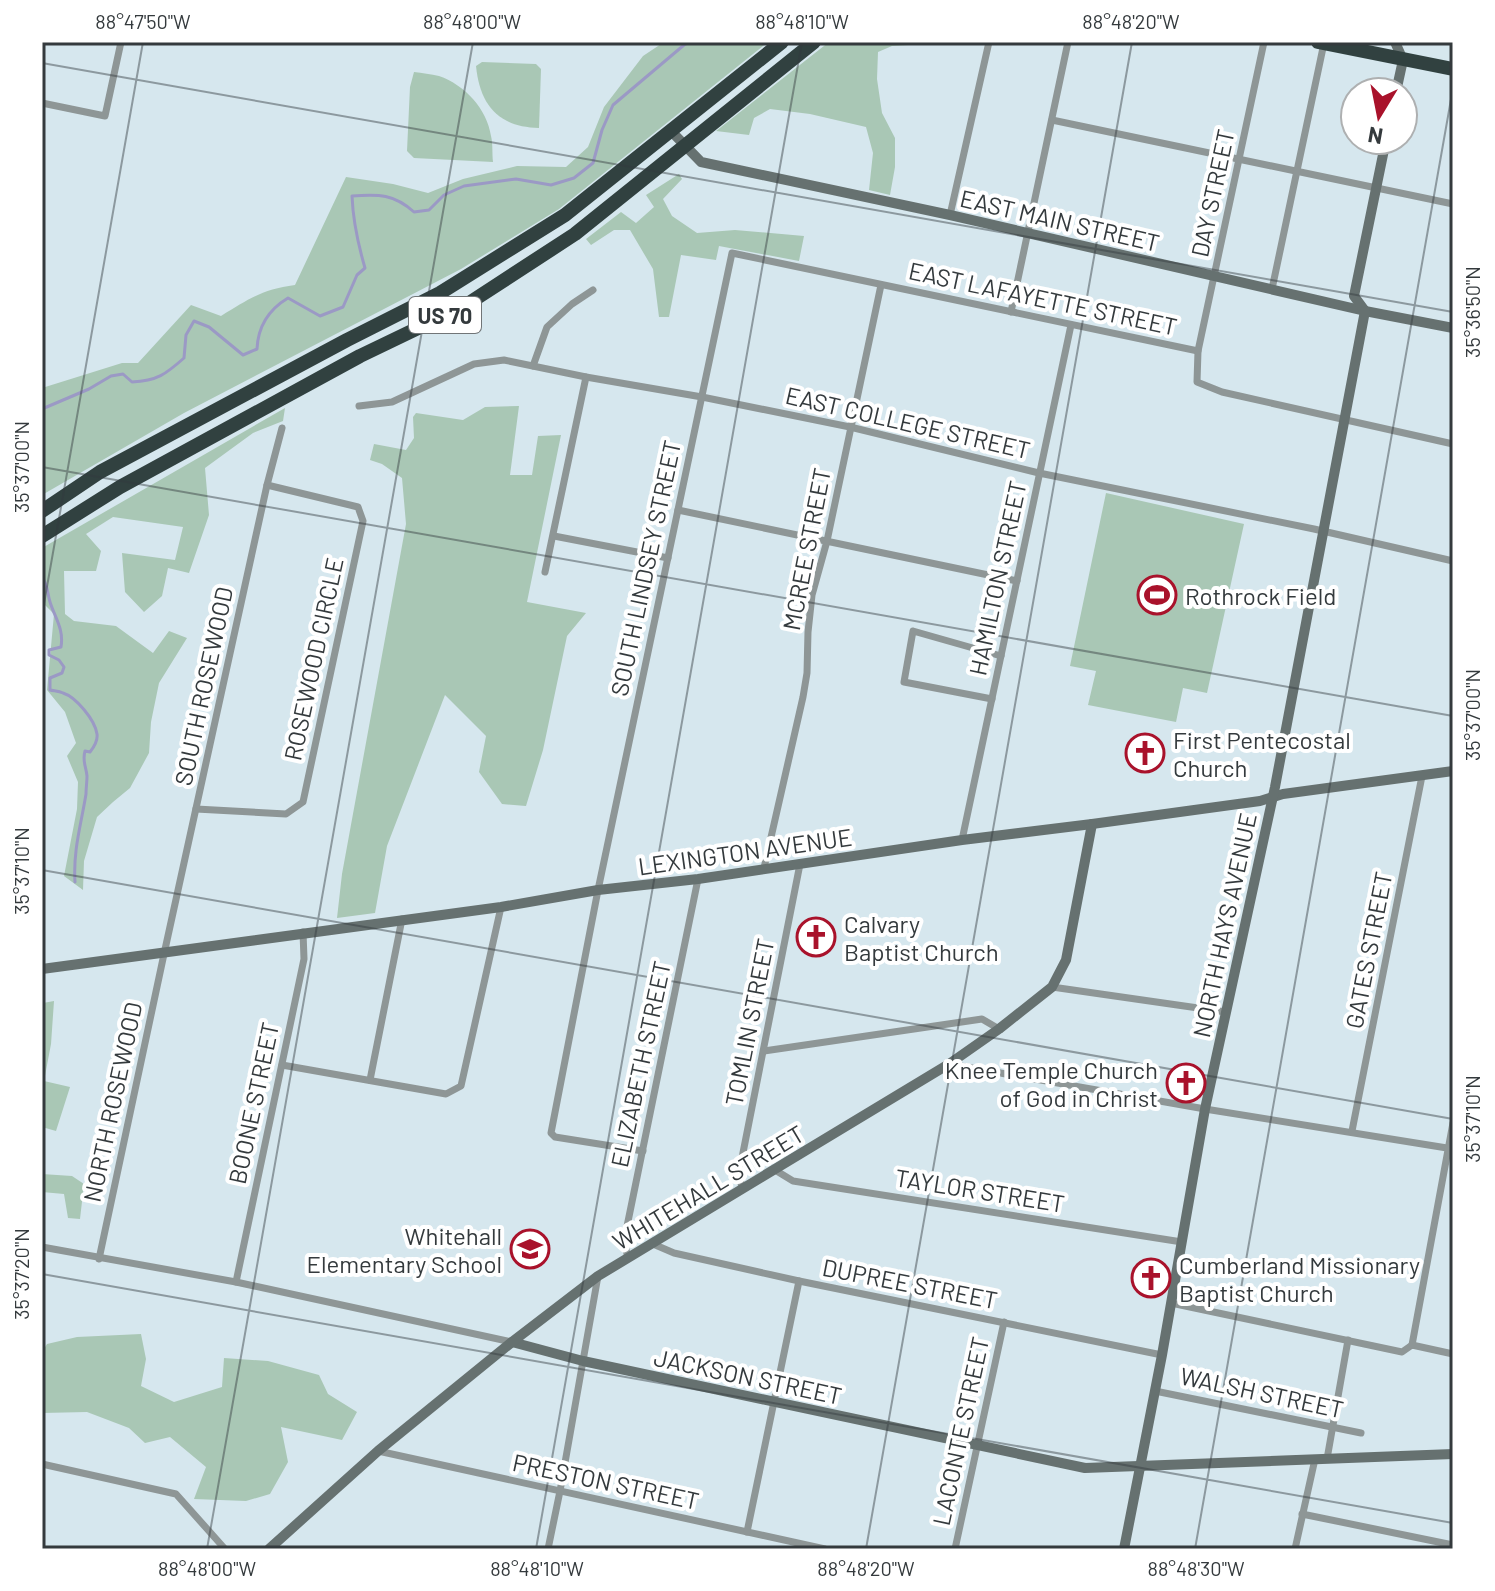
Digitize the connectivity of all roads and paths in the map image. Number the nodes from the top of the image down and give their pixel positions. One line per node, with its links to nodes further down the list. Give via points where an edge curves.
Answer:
1 (121, 42): 14 (street, via 105,116)
2 (782, 42): 16 (highway, US 70)
3 (814, 42): 17 (highway, US 70)
4 (989, 42): 23 (street)
5 (1068, 42): 15 (street)
6 (1264, 42): 19 (street, DAY STREET)
7 (1395, 42): 9 (street)
8 (1321, 43): 9 (highway); 20 (street)
9 (1403, 60): 10 (highway); 13 (street)
10 (1437, 66): 11 (highway); 12 (highway)
11 (1453, 66)
12 (1453, 75)
13 (1400, 76)
14 (42, 103)
15 (1052, 120): 19 (street); 24 (street)
16 (671, 131): 17 (street, EAST MAIN STREET); 46 (highway, US 70, via 565,215 440,293 100,472)
17 (685, 146): 23 (street, EAST MAIN STREET, via 701,162); 48 (highway, US 70, via 575,234 466,305 145,473)
18 (1383, 156): 21 (street)
19 (1239, 159): 20 (street); 26 (street, DAY STREET)
20 (1297, 171): 21 (street); 28 (street)
21 (1376, 188): 22 (street); 30 (street, via 1354,296)
22 (1453, 204)
23 (950, 215): 24 (street, EAST MAIN STREET)
24 (1027, 234): 26 (street, EAST MAIN STREET); 31 (street)
25 (732, 253): 27 (street, EAST LAFAYETTE STREET); 37 (street, SOUTH LINDSEY STREET)
26 (1215, 275): 28 (street, EAST MAIN STREET); 34 (street, DAY STREET)
27 (881, 285): 31 (street, EAST LAFAYETTE STREET); 40 (street, MCREE STREET)
28 (1272, 289): 30 (street, EAST MAIN STREET)
29 (593, 290): 35 (street, via 547,327)
30 (1365, 311): 33 (street, EAST MAIN STREET); 39 (street, NORTH HAYS AVENUE)
31 (1011, 312): 32 (street, EAST LAFAYETTE STREET)
32 (1071, 325): 34 (street, EAST LAFAYETTE STREET); 43 (street, HAMILTON STREET)
33 (1453, 328)
34 (1198, 351): 39 (street, EAST LAFAYETTE STREET, via 1197,382)
35 (533, 366): 36 (street, EAST COLLEGE STREET); 38 (street, EAST COLLEGE STREET, via 504,360 474,364 392,402)
36 (586, 377): 37 (street, EAST COLLEGE STREET); 49 (street)
37 (702, 397): 40 (street, EAST COLLEGE STREET); 45 (street, SOUTH LINDSEY STREET)
38 (359, 406)
39 (1345, 419): 42 (street, EAST LAFAYETTE STREET); 47 (street, NORTH HAYS AVENUE)
40 (850, 427): 43 (street, EAST COLLEGE STREET); 50 (street, MCREE STREET)
41 (282, 428): 44 (street, SOUTH ROSEWOOD)
42 (1453, 444)
43 (1039, 473): 47 (street, EAST COLLEGE STREET); 54 (street, HAMILTON STREET)
44 (267, 485): 60 (street, SOUTH ROSEWOOD); 60 (street, ROSEWOOD CIRCLE, via 358,507 363,521 303,802 286,814)
45 (678, 510): 50 (street); 51 (street, SOUTH LINDSEY STREET)
46 (42, 511)
47 (1323, 531): 52 (street, EAST COLLEGE STREET); 59 (street, NORTH HAYS AVENUE)
48 (42, 536)
49 (554, 536): 51 (street); 53 (street)
50 (827, 541): 54 (street); 64 (street, MCREE STREET, via 812,595 803,697)
51 (668, 558): 66 (street, SOUTH LINDSEY STREET)
52 (1453, 561)
53 (545, 572)
54 (1017, 581): 55 (street, HAMILTON STREET)
55 (1001, 656): 56 (street, HAMILTON STREET); 56 (street, via 913,631 904,682)
56 (992, 699): 62 (street, HAMILTON STREET)
57 (1453, 771): 58 (street, LEXINGTON AVENUE)
58 (1422, 776): 59 (street, LEXINGTON AVENUE); 81 (street, GATES STREET)
59 (1273, 796): 61 (street, LEXINGTON AVENUE); 73 (street, NORTH HAYS AVENUE)
60 (196, 809): 70 (street, SOUTH ROSEWOOD)
61 (1092, 824): 62 (street, LEXINGTON AVENUE); 72 (street, WHITEHALL STREET, via 1066,960)
62 (962, 840): 63 (street, LEXINGTON AVENUE)
63 (800, 864): 64 (street, LEXINGTON AVENUE); 75 (street, TOMLIN STREET)
64 (764, 868): 65 (street, LEXINGTON AVENUE)
65 (698, 879): 66 (street, LEXINGTON AVENUE); 83 (street, ELIZABETH STREET)
66 (598, 890): 67 (street, LEXINGTON AVENUE); 83 (street, SOUTH LINDSEY STREET, via 551,1133)
67 (501, 907): 68 (street, LEXINGTON AVENUE); 78 (street, via 461,1086 446,1094)
68 (402, 919): 69 (street, LEXINGTON AVENUE); 78 (street)
69 (303, 932): 70 (street, LEXINGTON AVENUE); 77 (street, BOONE STREET, via 304,959)
70 (164, 954): 71 (street, LEXINGTON AVENUE); 90 (street, NORTH ROSEWOOD)
71 (42, 969)
72 (1052, 987): 73 (street); 74 (street, WHITEHALL STREET)
73 (1226, 1012): 79 (street, NORTH HAYS AVENUE)
74 (999, 1029): 75 (street, via 982,1019); 76 (street, WHITEHALL STREET)
75 (764, 1051): 85 (street, TOMLIN STREET, via 739,1173)
76 (949, 1064): 79 (street); 84 (street, WHITEHALL STREET)
77 (282, 1065): 78 (street); 93 (street, BOONE STREET)
78 (370, 1080)
79 (1205, 1109): 81 (street); 86 (street, NORTH HAYS AVENUE)
80 (1453, 1123): 82 (street)
81 (1352, 1131): 82 (street)
82 (1447, 1148): 98 (street)
83 (643, 1151): 89 (street, ELIZABETH STREET, via 624,1241)
84 (775, 1170): 85 (street, WHITEHALL STREET); 86 (street, TAYLOR STREET, via 793,1181)
85 (742, 1188): 87 (street, WHITEHALL STREET)
86 (1182, 1242): 94 (street, NORTH HAYS AVENUE)
87 (653, 1244): 89 (street, WHITEHALL STREET); 92 (street, DUPREE STREET)
88 (42, 1247): 90 (street, JACKSON STREET)
89 (628, 1258): 91 (street, WHITEHALL STREET)
90 (99, 1259): 93 (street, JACKSON STREET)
91 (598, 1276): 97 (street, WHITEHALL STREET); 101 (street)
92 (799, 1281): 95 (street, DUPREE STREET); 103 (street)
93 (236, 1282): 97 (street, JACKSON STREET)
94 (1171, 1303): 96 (street); 100 (street, NORTH HAYS AVENUE)
95 (1004, 1322): 100 (street, DUPREE STREET); 106 (street, LACONTE STREET)
96 (1348, 1340): 98 (street, via 1402,1352); 104 (street)
97 (512, 1342): 101 (street, JACKSON STREET); 107 (street, WHITEHALL STREET)
98 (1412, 1345): 99 (street)
99 (1453, 1354)
100 (1162, 1355): 102 (street, NORTH HAYS AVENUE)
101 (583, 1361): 103 (street, JACKSON STREET); 113 (street)
102 (1155, 1391): 104 (street, WALSH STREET); 112 (street, NORTH HAYS AVENUE)
103 (774, 1402): 106 (street, JACKSON STREET); 115 (street)
104 (1332, 1426): 105 (street, WALSH STREET); 110 (street)
105 (1361, 1433)
106 (978, 1445): 112 (street, JACKSON STREET, via 1085,1468); 122 (street, LACONTE STREET)
107 (378, 1451): 113 (street, PRESTON STREET); 119 (street, WHITEHALL STREET)
108 (1453, 1454): 110 (street, JACKSON STREET)
109 (1315, 1459): 110 (street, JACKSON STREET); 112 (street, JACKSON STREET); 114 (street)
110 (1327, 1459)
111 (42, 1464): 118 (street, via 176,1494)
112 (1140, 1465): 123 (street, NORTH HAYS AVENUE)
113 (560, 1491): 115 (street, PRESTON STREET); 120 (street)
114 (1302, 1514): 117 (street); 124 (street)
115 (747, 1532): 116 (street, PRESTON STREET)
116 (789, 1545): 121 (street, PRESTON STREET)
117 (1453, 1545)
118 (225, 1549)
119 (269, 1549)
120 (548, 1549)
121 (825, 1549)
122 (955, 1549)
123 (1124, 1549)
124 (1295, 1549)

